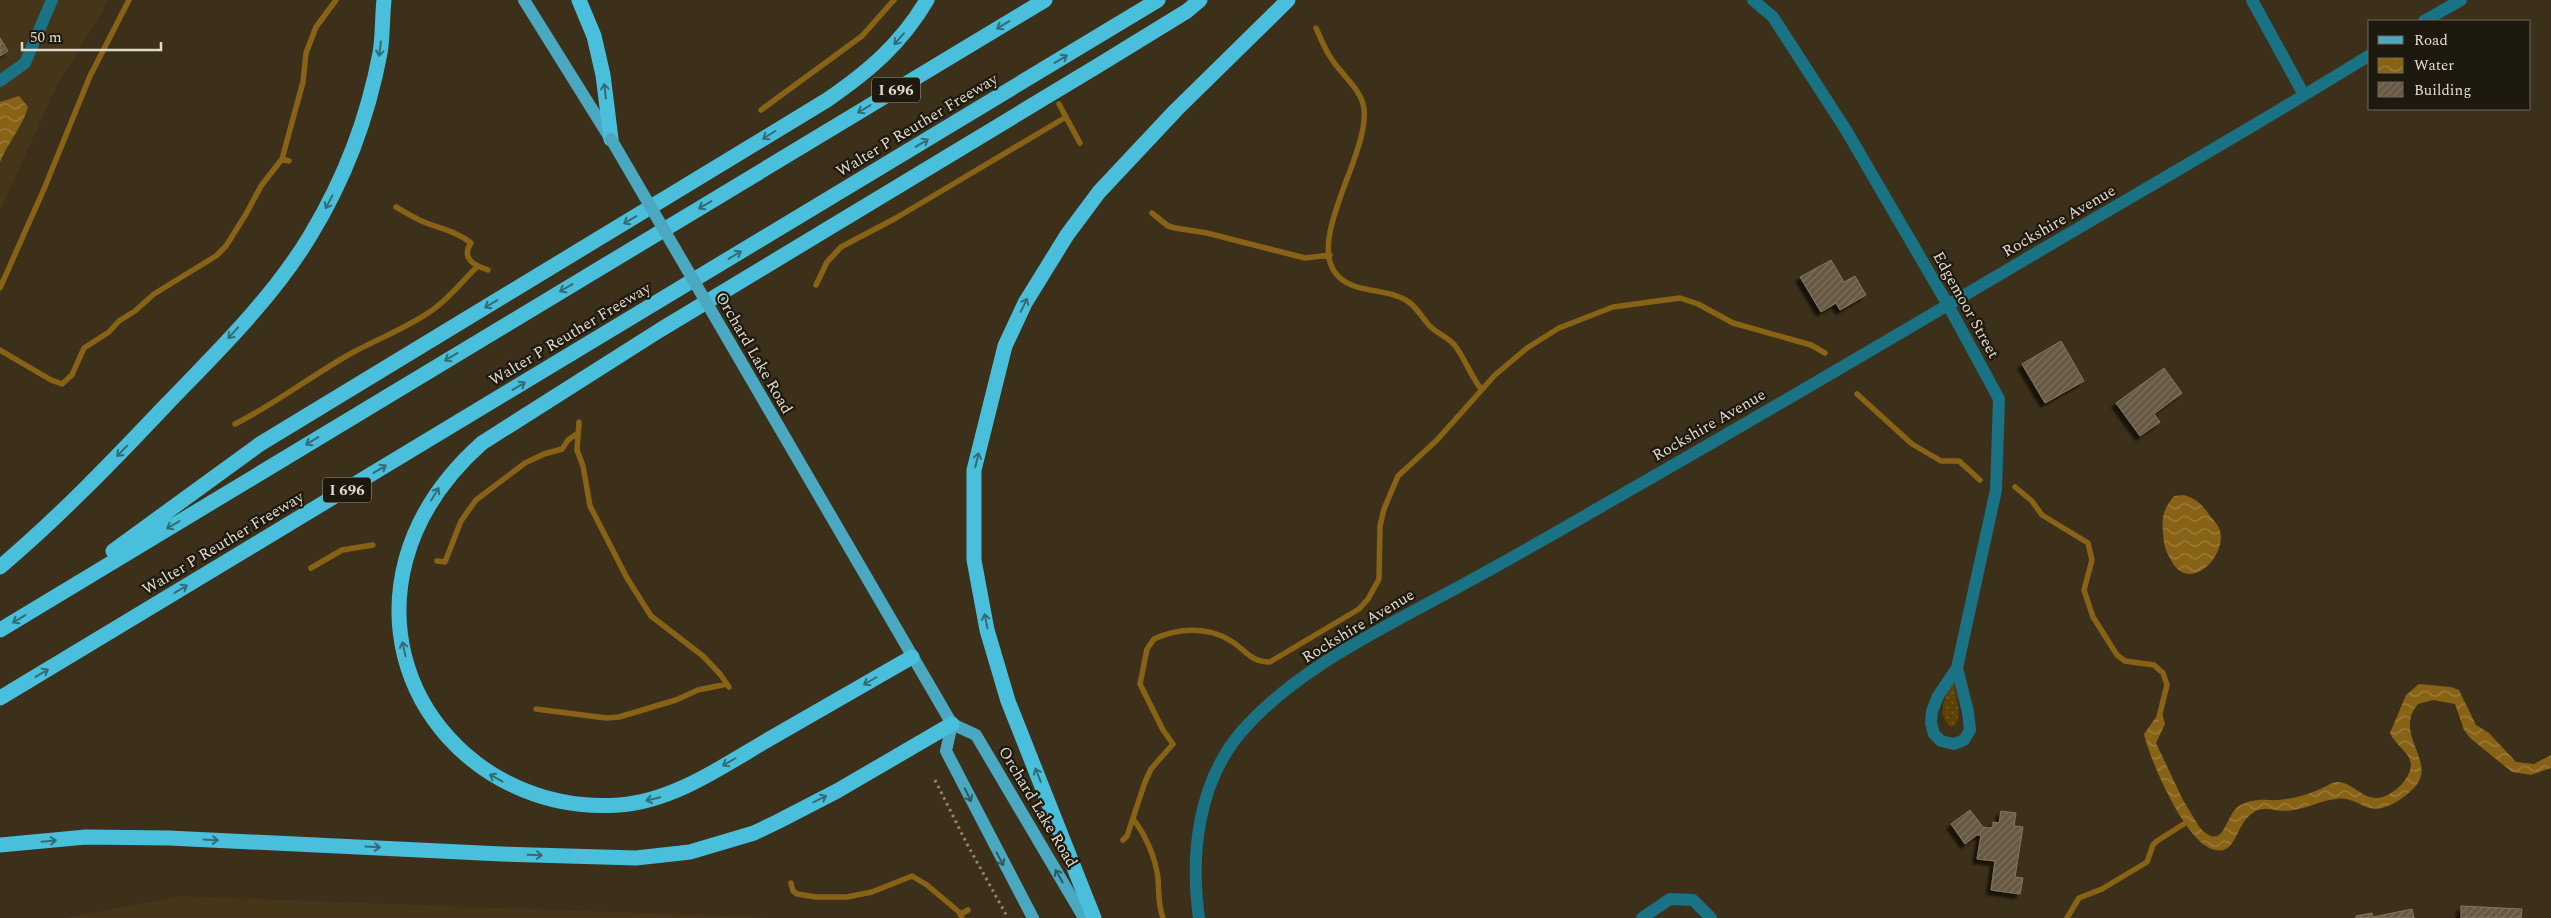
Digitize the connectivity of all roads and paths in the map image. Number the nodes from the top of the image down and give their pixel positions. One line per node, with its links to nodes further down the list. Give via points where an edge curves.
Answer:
1 (52, 0): 15 (street, via 25,63)
2 (384, 0): 19 (highway, one-way to 19, via 380,52 362,124 330,200 284,274 204,365 84,491)
3 (524, 0): 17 (main road, Orchard Lake Road)
4 (579, 0): 17 (highway, one-way to 4, via 603,75 594,36)
5 (928, 0): 20 (highway, one-way to 20, via 915,21 881,60 856,80 734,158 260,444)
6 (1045, 0): 20 (highway, I 696, one-way to 20)
7 (1158, 0): 24 (highway, Walter P Reuther Freeway / I 696, one-way to 7)
8 (1200, 0): 22 (highway, one-way to 8, via 678,790 622,805 570,804 544,799 481,769 435,722 417,690 406,658 400,626 402,579 424,512 458,464 482,442 660,330 1187,11)
9 (1288, 0): 31 (highway, one-way to 9, via 1008,701 988,630 974,560 974,470 1005,346 1025,303 1067,235 1099,192 1176,110)
10 (1753, 0): 18 (street, Edgemoor Street, via 1773,17 1846,130)
11 (2252, 0): 16 (street)
12 (2461, 0): 13 (street)
13 (2426, 20)
14 (2368, 56): 16 (street, Rockshire Avenue)
15 (0, 81)
16 (2304, 95): 18 (street, Rockshire Avenue)
17 (611, 139): 22 (main road, Orchard Lake Road, bridge)
18 (1948, 305): 23 (street, Edgemoor Street, via 1999,399 1996,490); 32 (street, Rockshire Avenue, via 1621,496 1367,638 1293,684 1240,734 1222,759 1211,784 1197,836)
19 (0, 567)
20 (36, 608): 21 (highway, I 696, one-way to 21)
21 (0, 630)
22 (912, 657): 25 (main road, Orchard Lake Road)
23 (1956, 668): 23 (street, Edgemoor Street, via 1938,696 1931,723 1934,734 1941,741 1954,744 1964,740 1970,730)
24 (0, 698)
25 (952, 724): 27 (highway, one-way to 25, via 86,838 169,838 636,858 690,852 769,826); 29 (main road, one-way to 29, via 946,752); 30 (main road, Orchard Lake Road, one-way to 25, via 976,734)
26 (935, 780): 28 (path)
27 (0, 845)
28 (1008, 918)
29 (1032, 918)
30 (1084, 918)
31 (1094, 918)
32 (1199, 918)
33 (1642, 918): 34 (street, via 1670,899 1693,900)
34 (1711, 918)

